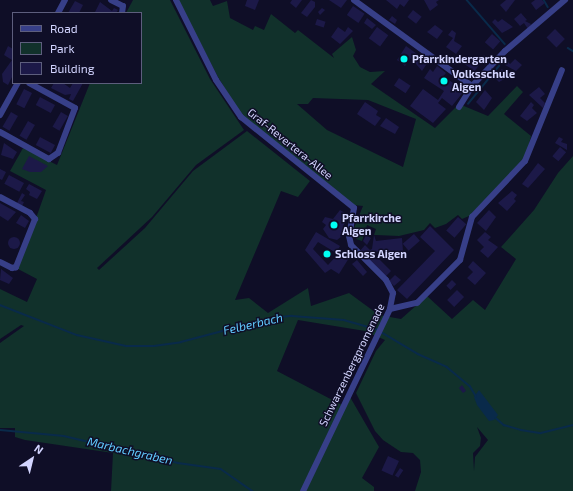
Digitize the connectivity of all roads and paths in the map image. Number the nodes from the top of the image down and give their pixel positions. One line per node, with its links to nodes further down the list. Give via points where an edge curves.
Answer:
1 (65, 0): 6 (street)
2 (111, 0): 7 (street, via 123,6)
3 (176, 0): 16 (street, Graf-Revertera-Allee, via 216,80 241,117)
4 (354, 0): 11 (street)
5 (565, 0): 11 (street, via 508,48)
6 (59, 12)
7 (122, 12)
8 (562, 70): 18 (street, via 525,161 472,217 460,260 417,302)
9 (17, 84): 13 (street)
10 (31, 84): 14 (street, via 75,108 58,154 50,159)
11 (472, 86): 12 (street)
12 (460, 107)
13 (0, 115)
14 (0, 132)
15 (0, 197): 17 (street, via 30,213 35,219 16,267 12,268)
16 (355, 211): 18 (street, Schwarzenbergpromenade, via 349,242 391,287 393,301)
17 (0, 262)
18 (390, 309): 19 (street, Schwarzenbergpromenade)
19 (303, 491)

